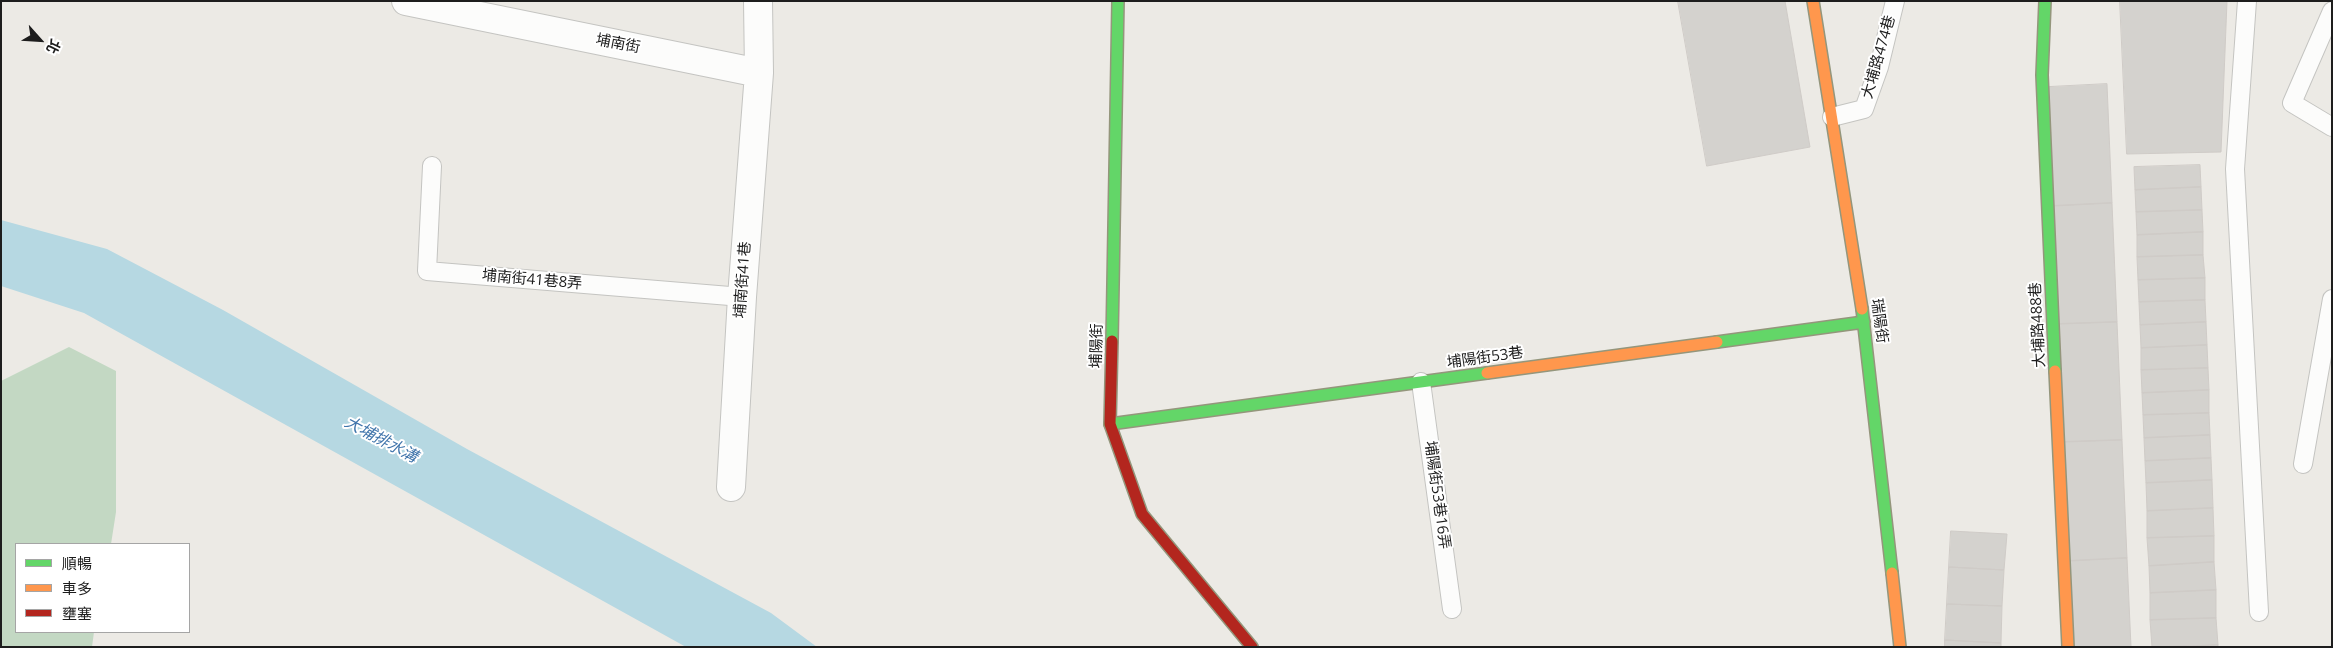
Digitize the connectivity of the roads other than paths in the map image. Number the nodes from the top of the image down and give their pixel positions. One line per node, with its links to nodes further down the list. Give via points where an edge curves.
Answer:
1 (406, 1): 9 (street, 埔南街)
2 (758, 1): 9 (street)
3 (1118, 1): 17 (street, 埔陽街)
4 (1813, 1): 10 (street, 瑞陽街)
5 (1895, 1): 10 (lane, 大埔路474巷, via 1879,67 1864,109)
6 (2045, 1): 24 (street, 大埔路488巷, via 2042,74)
7 (2247, 1): 21 (lane, via 2235,169)
8 (2332, 11): 11 (lane, via 2292,104)
9 (759, 73): 13 (street, 埔南街41巷)
10 (1832, 117): 15 (street, 瑞陽街)
11 (2332, 127)
12 (432, 166): 13 (lane, 埔南街41巷8弄, via 427,271)
13 (742, 297): 19 (street, 埔南街41巷)
14 (2332, 299): 18 (lane)
15 (1864, 322): 16 (street, 埔陽街53巷); 23 (street, 瑞陽街)
16 (1421, 382): 17 (street, 埔陽街53巷); 20 (lane, 埔陽街53巷16弄)
17 (1110, 424): 22 (street, 埔陽街, via 1142,514)
18 (2303, 464)
19 (732, 487)
20 (1452, 609)
21 (2259, 612)
22 (1252, 647)
23 (1900, 647)
24 (2068, 647)

